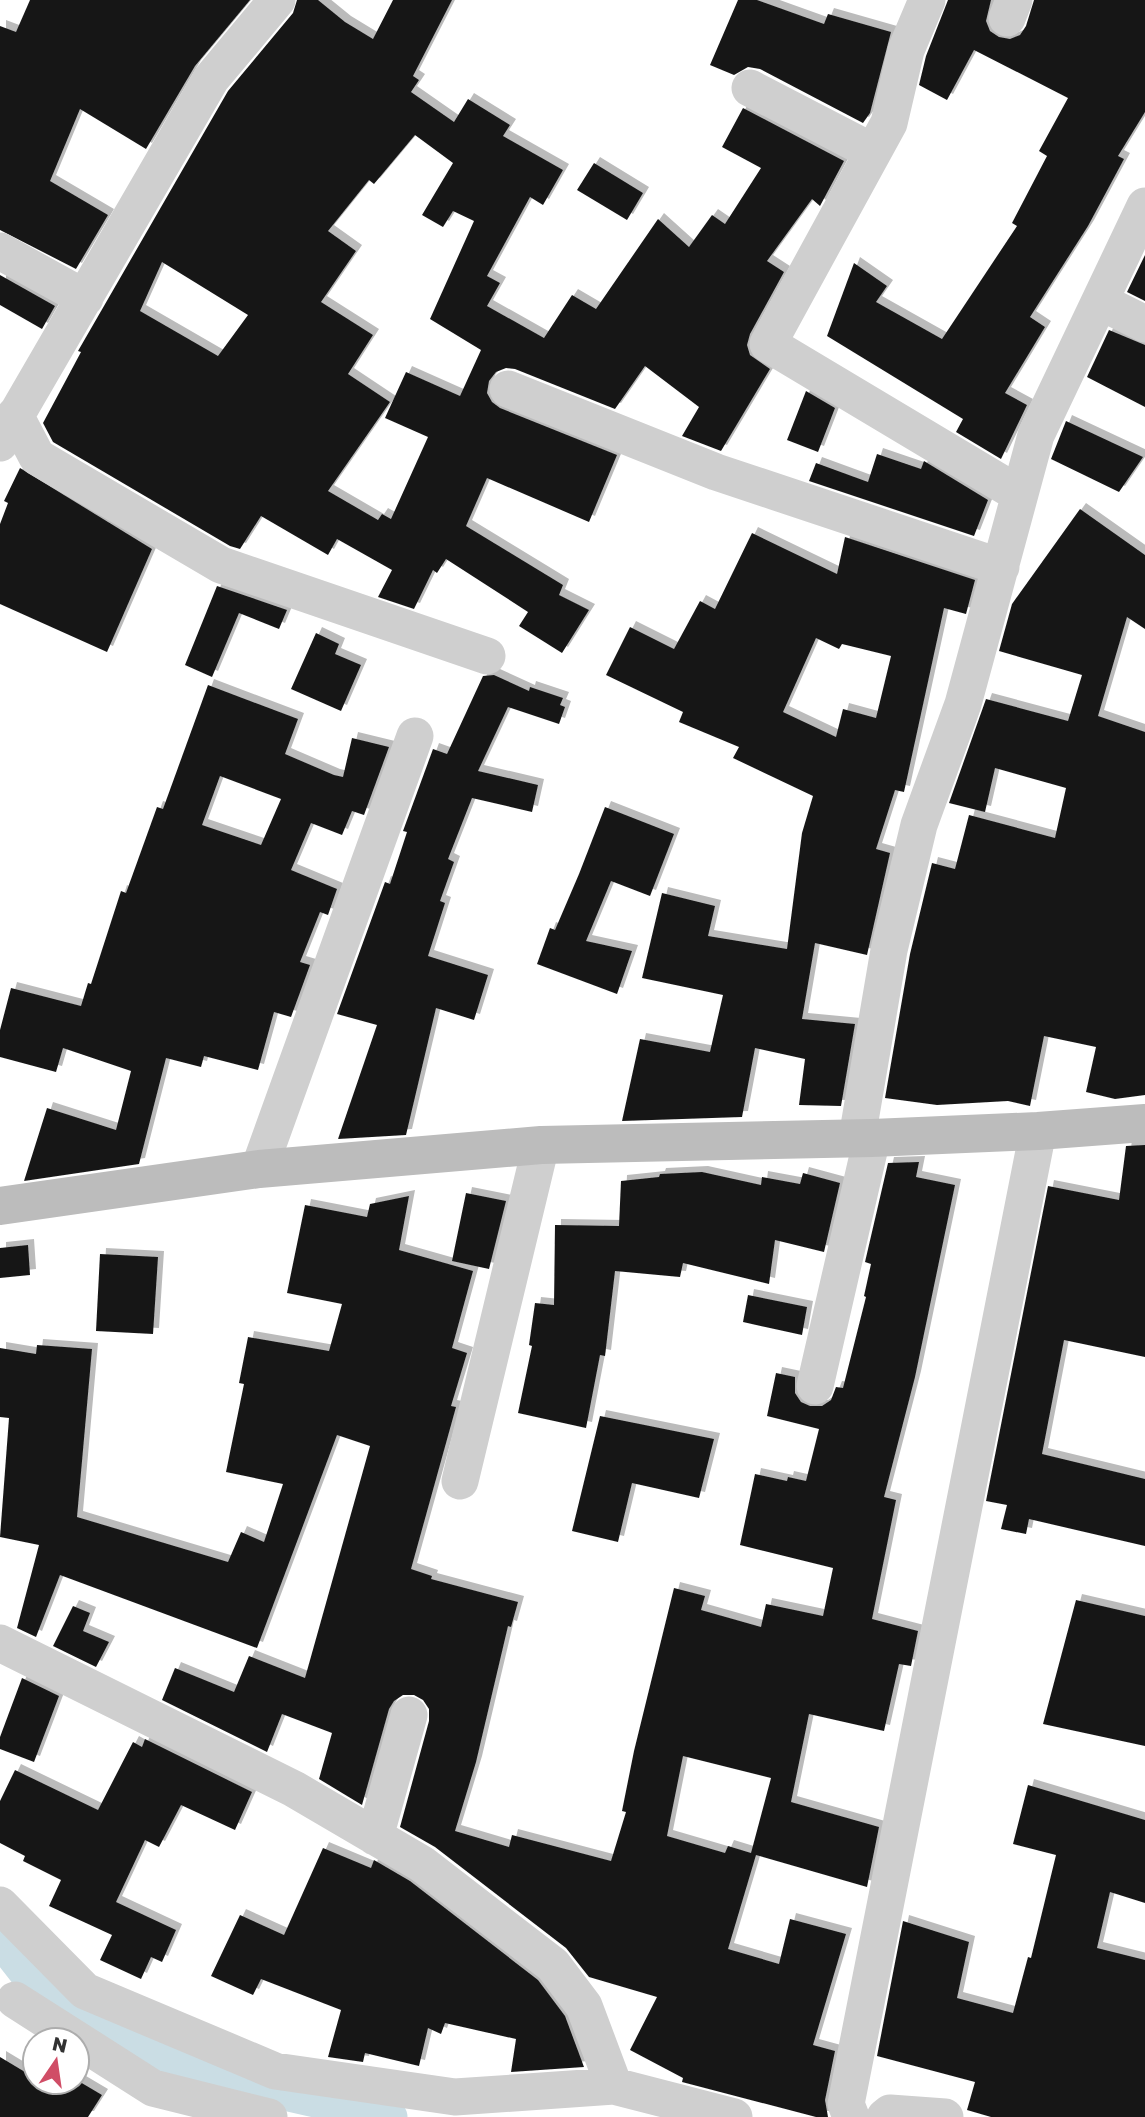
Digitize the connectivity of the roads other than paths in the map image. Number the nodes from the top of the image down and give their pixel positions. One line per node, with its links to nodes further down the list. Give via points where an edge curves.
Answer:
1 (277, 0): 7 (street, via 211,79)
2 (927, 0): 4 (street, via 906,50 890,123)
3 (750, 88): 4 (street)
4 (873, 152): 12 (street, via 768,344)
5 (1145, 206): 8 (street)
6 (0, 251): 7 (street)
7 (85, 298): 11 (street)
8 (1101, 302): 9 (street); 12 (street, via 1036,435)
9 (1145, 324)
10 (508, 389): 13 (street, via 716,472)
11 (8, 429): 14 (street, via 37,457 221,565)
12 (1019, 494): 13 (street)
13 (1001, 567): 18 (street, via 964,704 919,825 889,950)
14 (487, 656)
15 (415, 736): 20 (street)
16 (1145, 1123): 17 (street)
17 (1038, 1131): 18 (street); 32 (street, via 874,1954 846,2104)
18 (864, 1138): 19 (street); 22 (street)
19 (541, 1145): 20 (street); 23 (street)
20 (259, 1170): 21 (street)
21 (0, 1206)
22 (815, 1386)
23 (460, 1481)
24 (0, 1643): 26 (street, via 294,1789)
25 (409, 1715): 26 (street)
26 (375, 1837): 29 (street, via 422,1864 553,1965 584,2006)
27 (0, 1905): 29 (street, via 85,1991 275,2071 455,2097)
28 (15, 2000): 30 (street, via 153,2088)
29 (614, 2086): 31 (street)
30 (269, 2117)
31 (734, 2117)
32 (851, 2117)
33 (885, 2117): 34 (street, via 890,2113)
34 (945, 2117)

